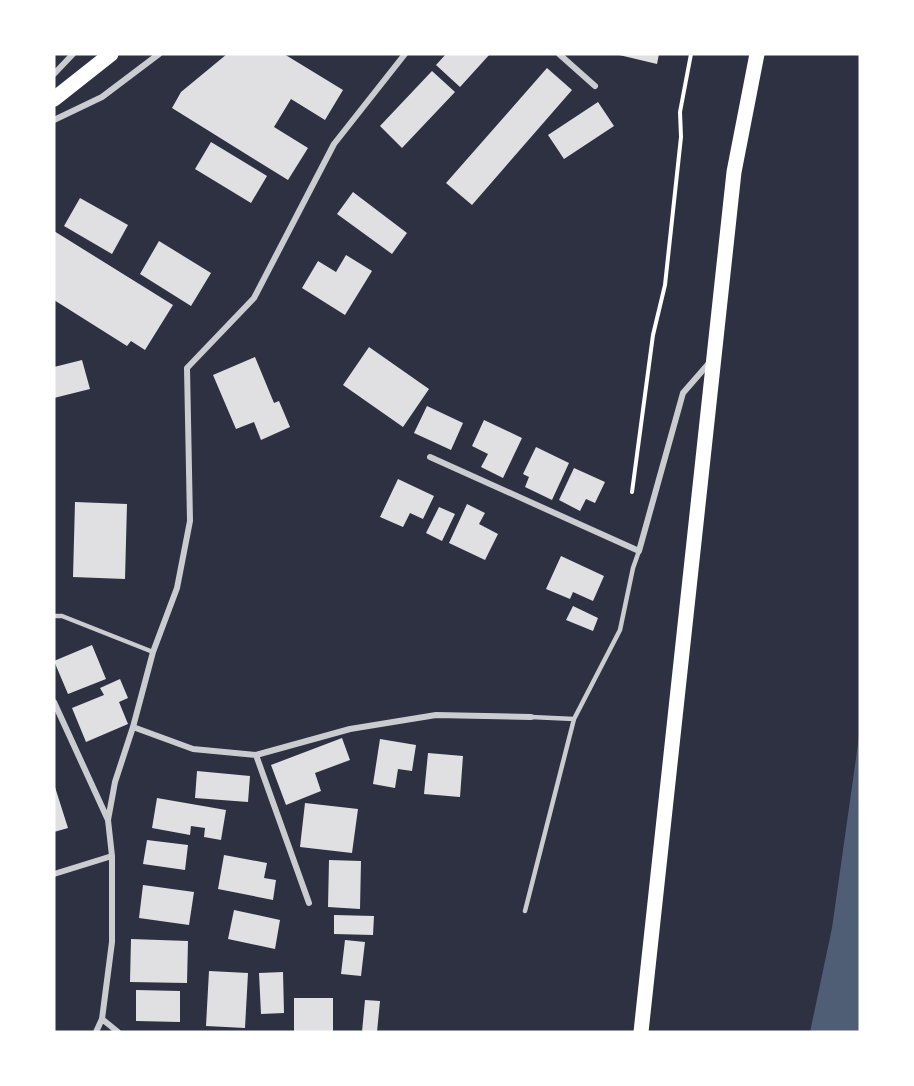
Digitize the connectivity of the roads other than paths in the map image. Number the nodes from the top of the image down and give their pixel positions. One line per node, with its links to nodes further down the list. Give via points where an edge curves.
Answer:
1 (73, 54): 7 (street)
2 (111, 54): 9 (main road)
3 (159, 54): 10 (street, via 102,97)
4 (405, 54): 15 (street, via 334,144 254,298 187,368 189,521 177,588)
5 (559, 54): 8 (street)
6 (757, 54): 11 (main road, via 734,172)
7 (54, 74)
8 (595, 86)
9 (54, 99)
10 (54, 120)
11 (713, 358): 13 (street, via 683,393); 29 (main road)
12 (430, 457): 13 (street)
13 (639, 551): 18 (lane, via 620,630)
14 (54, 616): 15 (lane)
15 (153, 652): 19 (street)
16 (54, 702): 21 (street)
17 (531, 717): 18 (lane); 20 (street, via 436,715 350,729)
18 (574, 719): 25 (lane)
19 (133, 728): 20 (street, via 193,748); 21 (street, via 115,782)
20 (256, 755): 24 (street)
21 (108, 820): 22 (street)
22 (112, 856): 23 (street); 26 (street, via 112,942)
23 (54, 874)
24 (309, 903)
25 (525, 911)
26 (102, 1019): 27 (street); 28 (street)
27 (96, 1032)
28 (118, 1032)
29 (641, 1032)

